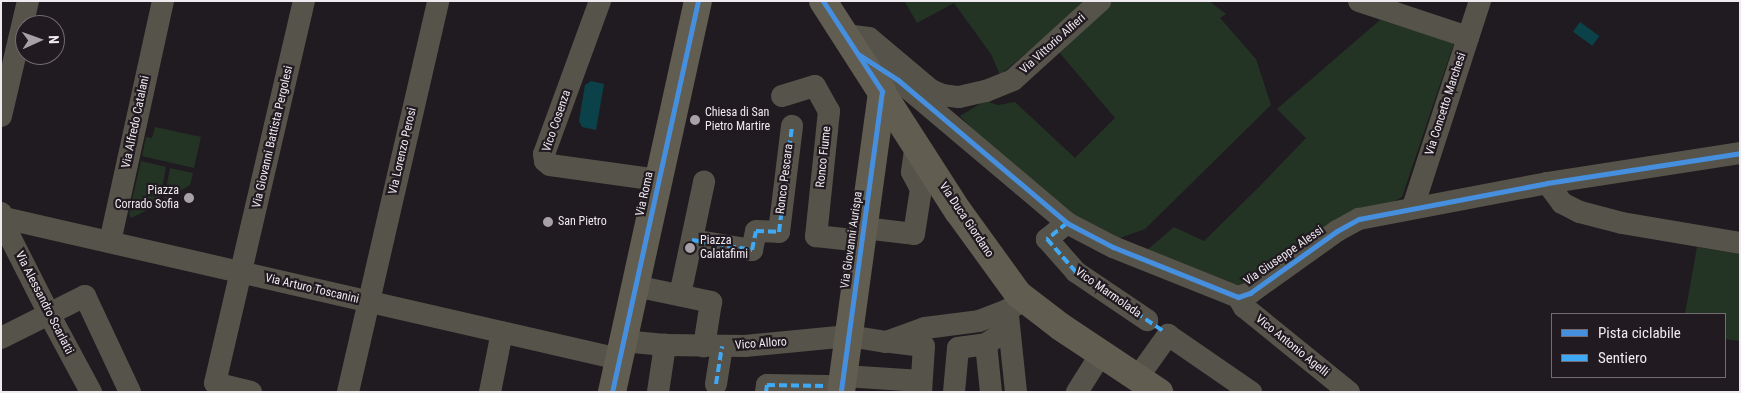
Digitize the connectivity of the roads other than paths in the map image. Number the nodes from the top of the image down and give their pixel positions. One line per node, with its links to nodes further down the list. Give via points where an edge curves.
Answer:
1 (28, 1): 15 (street)
2 (163, 1): 27 (street, Via Alfredo Catalani)
3 (304, 1): 29 (street, Via Giovanni Battista Pergolesi)
4 (438, 1): 33 (street, Via Lorenzo Perosi)
5 (600, 1): 19 (street, Vico Cosenza, via 544,154 545,161 550,165)
6 (698, 1): 19 (main road, Via Roma)
7 (823, 1): 12 (main road, Via Duca Giordano)
8 (1100, 1): 12 (street, Via Vittorio Alfieri, via 1013,80 959,97 932,90 869,38)
9 (1358, 1): 11 (street)
10 (1480, 1): 11 (street, Via Concetto Marchesi)
11 (1468, 37): 22 (street, Via Concetto Marchesi)
12 (852, 44): 13 (main road, Via Duca Giordano)
13 (890, 85): 17 (main road, Via Duca Giordano); 23 (street, Via Giuseppe Alessi); 25 (main road, Via Giovanni Aurispa)
14 (782, 96): 25 (street, Ronco Fiume, via 815,86 829,111 816,236)
15 (1, 116)
16 (792, 126): 26 (street, Ronco Pescara, via 779,232 756,231 752,250)
17 (916, 145): 25 (street, via 912,172 921,189 914,234); 34 (main road, Via Duca Giordano, via 1004,276)
18 (1740, 153): 21 (street, Via Giuseppe Alessi)
19 (658, 180): 30 (main road, Via Roma)
20 (704, 182): 26 (street)
21 (1547, 183): 22 (street, Via Giuseppe Alessi); 28 (street, via 1562,203 1580,212)
22 (1413, 207): 32 (street, Via Giuseppe Alessi, via 1359,219 1336,231 1250,293)
23 (1067, 223): 32 (street, Via Giuseppe Alessi, via 1113,247); 36 (street, Vico Marmolada, via 1047,239 1076,272)
24 (4, 226): 27 (street, Via Arturo Toscanini); 35 (street, Via Alessandro Scarlatti)
25 (863, 235): 38 (main road, Via Giovanni Aurispa)
26 (692, 240): 31 (street)
27 (110, 242): 29 (street, Via Arturo Toscanini)
28 (1740, 243)
29 (241, 272): 33 (street, Via Arturo Toscanini); 52 (street, Via Giovanni Battista Pergolesi, via 215,383)
30 (635, 286): 31 (street); 43 (main road, Via Roma)
31 (680, 296): 42 (street, via 710,302)
32 (1238, 297): 63 (street, Vico Antonio Agelli, via 1244,307)
33 (368, 301): 37 (street, Via Arturo Toscanini); 53 (street, Via Lorenzo Perosi)
34 (1014, 313): 40 (street, via 925,328); 44 (street); 45 (main road, Via Duca Giordano); 60 (street, via 1010,354)
35 (49, 314): 39 (street); 50 (street, Via Alessandro Scarlatti); 51 (street, via 85,296)
36 (1159, 329): 48 (street); 62 (street, Vico Marmolada)
37 (502, 332): 43 (street, Via Arturo Toscanini); 54 (street)
38 (849, 336): 40 (street, Vico Alloro); 42 (street, Vico Alloro); 47 (main road, Via Giovanni Aurispa)
39 (1, 338)
40 (886, 342): 49 (street, Vico Alloro, via 924,346)
41 (669, 344): 42 (street, Vico Alloro); 43 (street, Via Arturo Toscanini); 56 (street)
42 (713, 346): 46 (street)
43 (621, 350): 55 (main road, Via Roma)
44 (986, 350): 58 (street, via 958,348); 59 (street)
45 (1101, 354): 48 (main road, Via Duca Giordano); 61 (street)
46 (716, 384)
47 (837, 385): 49 (street); 57 (street, via 767,385)
48 (1144, 385)
49 (921, 386)
50 (90, 391)
51 (130, 392)
52 (251, 392)
53 (348, 392)
54 (490, 392)
55 (612, 392)
56 (658, 392)
57 (766, 392)
58 (954, 392)
59 (991, 392)
60 (1016, 392)
61 (1077, 392)
62 (1251, 392)
63 (1349, 392)

